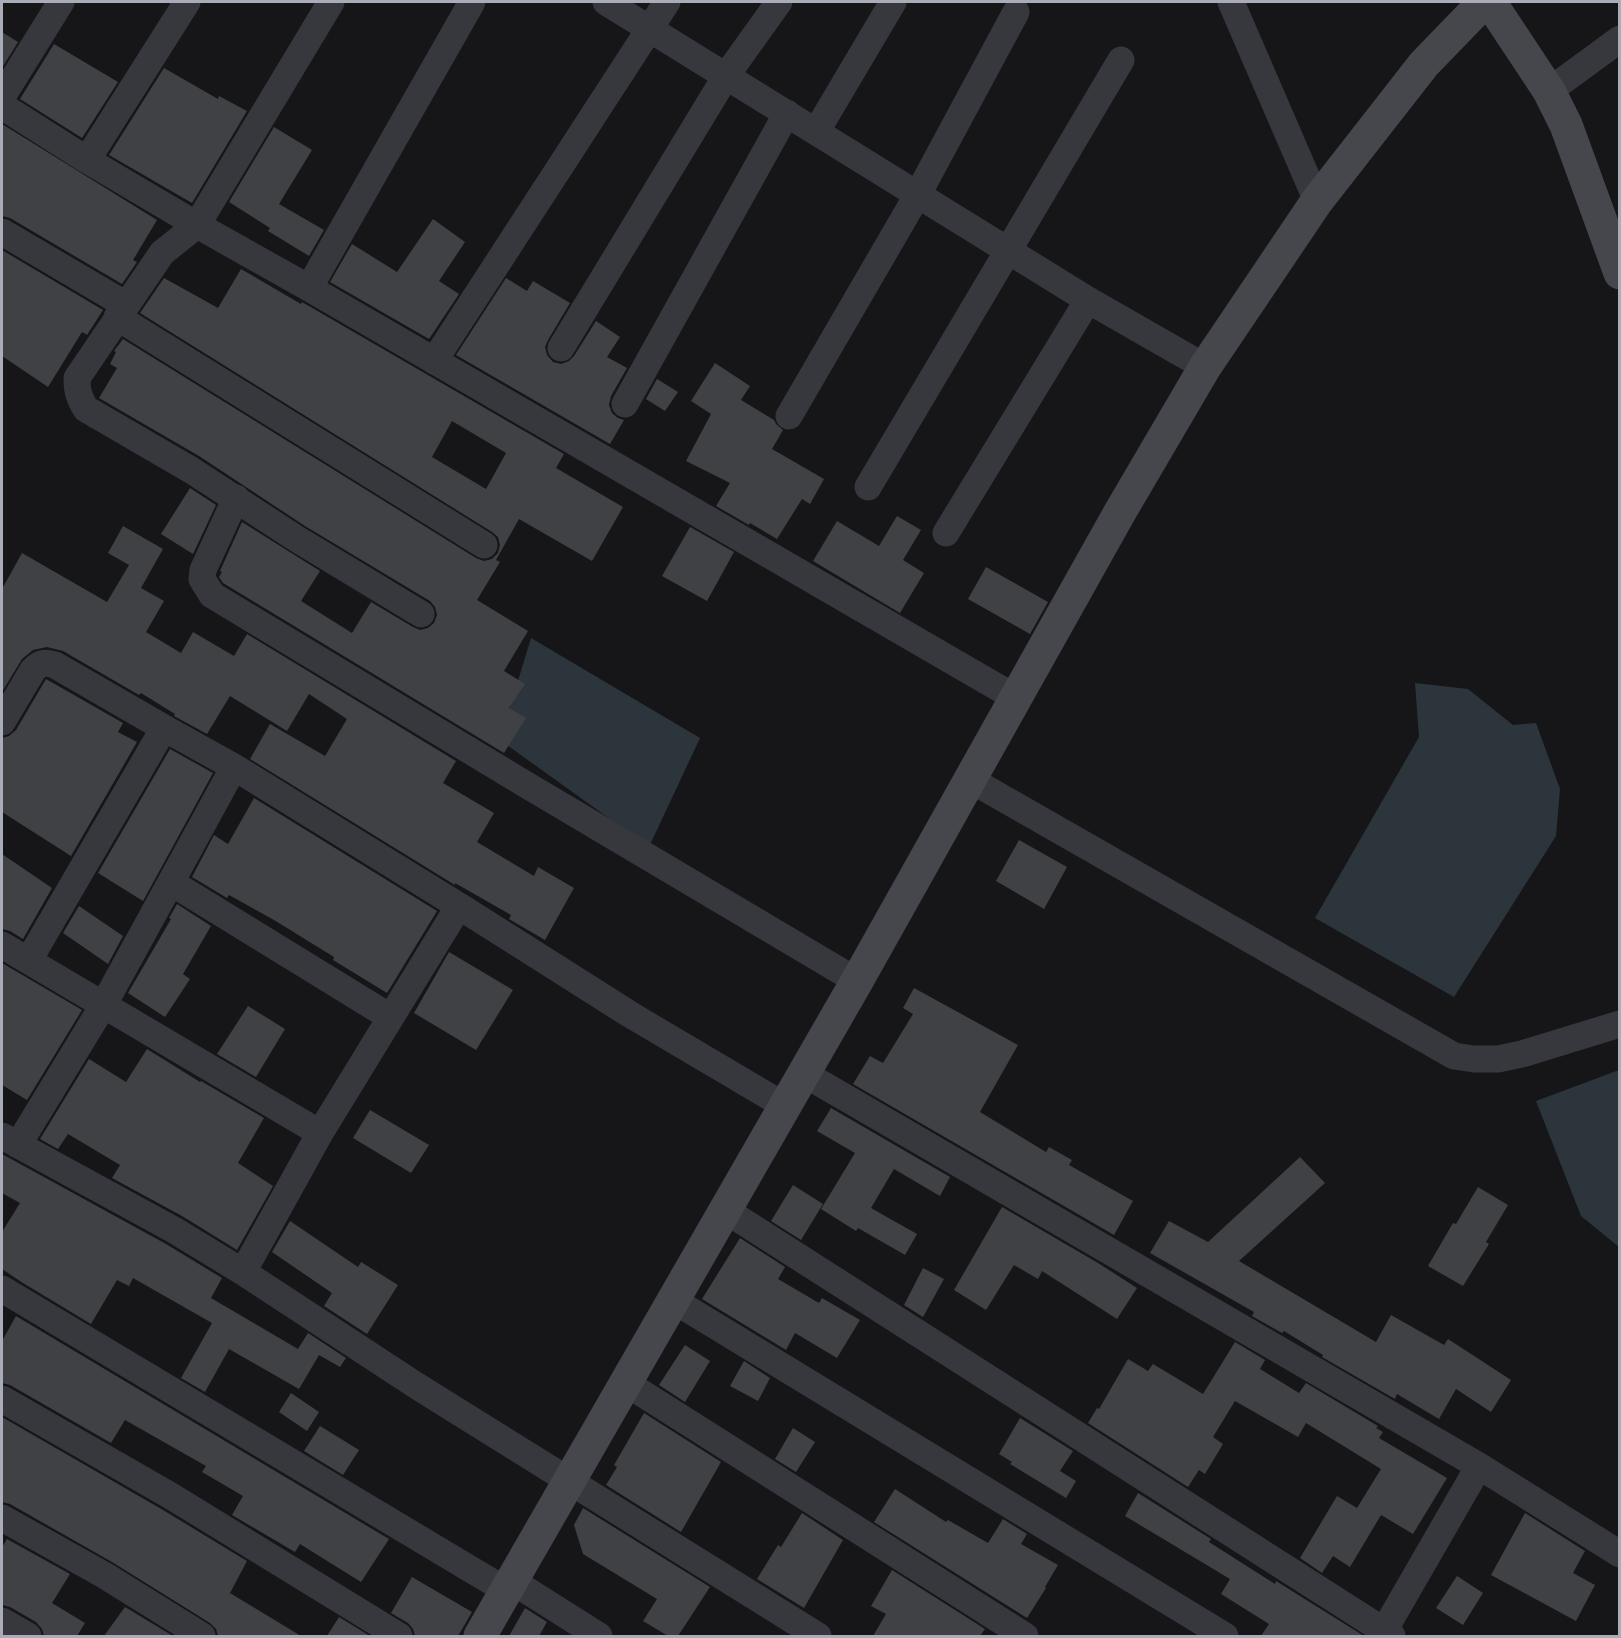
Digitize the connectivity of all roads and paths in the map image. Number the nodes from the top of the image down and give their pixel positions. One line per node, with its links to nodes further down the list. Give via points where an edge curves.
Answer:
1 (61, 2): 18 (street)
2 (187, 2): 22 (street)
3 (331, 2): 25 (street)
4 (472, 2): 29 (street)
5 (606, 2): 13 (street)
6 (667, 2): 13 (street)
7 (780, 2): 16 (street)
8 (893, 2): 21 (street)
9 (1231, 2): 24 (street)
10 (1484, 2): 24 (street, via 1424,64)
11 (1490, 2): 17 (street)
12 (1016, 12): 23 (street)
13 (650, 29): 16 (street); 33 (street)
14 (1620, 39): 17 (street)
15 (1121, 60): 27 (street)
16 (726, 76): 20 (street); 32 (street)
17 (1549, 91): 28 (street, via 1566,125)
18 (2, 97)
19 (2, 106): 22 (street)
20 (787, 113): 21 (street); 35 (street)
21 (816, 132): 23 (street)
22 (87, 160): 25 (street)
23 (918, 194): 27 (street); 36 (street)
24 (1317, 201): 34 (street)
25 (197, 225): 29 (street); 31 (street, via 162,253)
26 (2, 232): 31 (street)
27 (1007, 250): 30 (street); 37 (street)
28 (1620, 273)
29 (309, 288): 33 (street)
30 (1088, 300): 34 (street); 39 (street)
31 (121, 311): 38 (street, via 77,378 79,398 86,409); 40 (street)
32 (561, 348)
33 (434, 361): 42 (street)
34 (1205, 367): 42 (street)
35 (625, 404)
36 (789, 416)
37 (868, 487)
38 (236, 498): 41 (street); 51 (street, via 203,570 202,579 212,595)
39 (946, 533)
40 (484, 545)
41 (421, 614)
42 (1016, 698): 46 (street)
43 (2, 722): 44 (street, via 33,670 45,662)
44 (164, 728): 45 (street); 50 (street)
45 (234, 767): 47 (street); 48 (street)
46 (971, 780): 51 (street); 54 (street, via 1454,1056 1498,1059)
47 (172, 883): 52 (street); 53 (street)
48 (459, 906): 53 (street); 56 (street)
49 (2, 945): 50 (street)
50 (29, 960): 52 (street)
51 (857, 981): 55 (street)
52 (104, 1004): 57 (street); 58 (street)
53 (390, 1017): 57 (street)
54 (1620, 1024)
55 (803, 1073): 56 (street); 65 (street)
56 (785, 1106): 59 (street)
57 (320, 1133): 60 (street)
58 (10, 1141): 60 (street)
59 (725, 1210): 62 (street); 71 (street)
60 (243, 1272): 66 (street)
61 (2, 1289): 69 (street)
62 (674, 1300): 63 (street); 79 (street)
63 (626, 1383): 66 (street); 78 (street)
64 (2, 1399): 74 (street, via 171,1496)
65 (1479, 1466): 68 (street); 71 (street)
66 (570, 1480): 69 (street); 77 (street)
67 (2, 1518): 73 (street)
68 (1620, 1554)
69 (510, 1586): 75 (street); 76 (street)
70 (2, 1621): 72 (street)
71 (1385, 1635)
72 (28, 1636)
73 (202, 1636)
74 (399, 1636)
75 (480, 1636)
76 (599, 1636)
77 (818, 1636)
78 (1025, 1636)
79 (1225, 1636)

